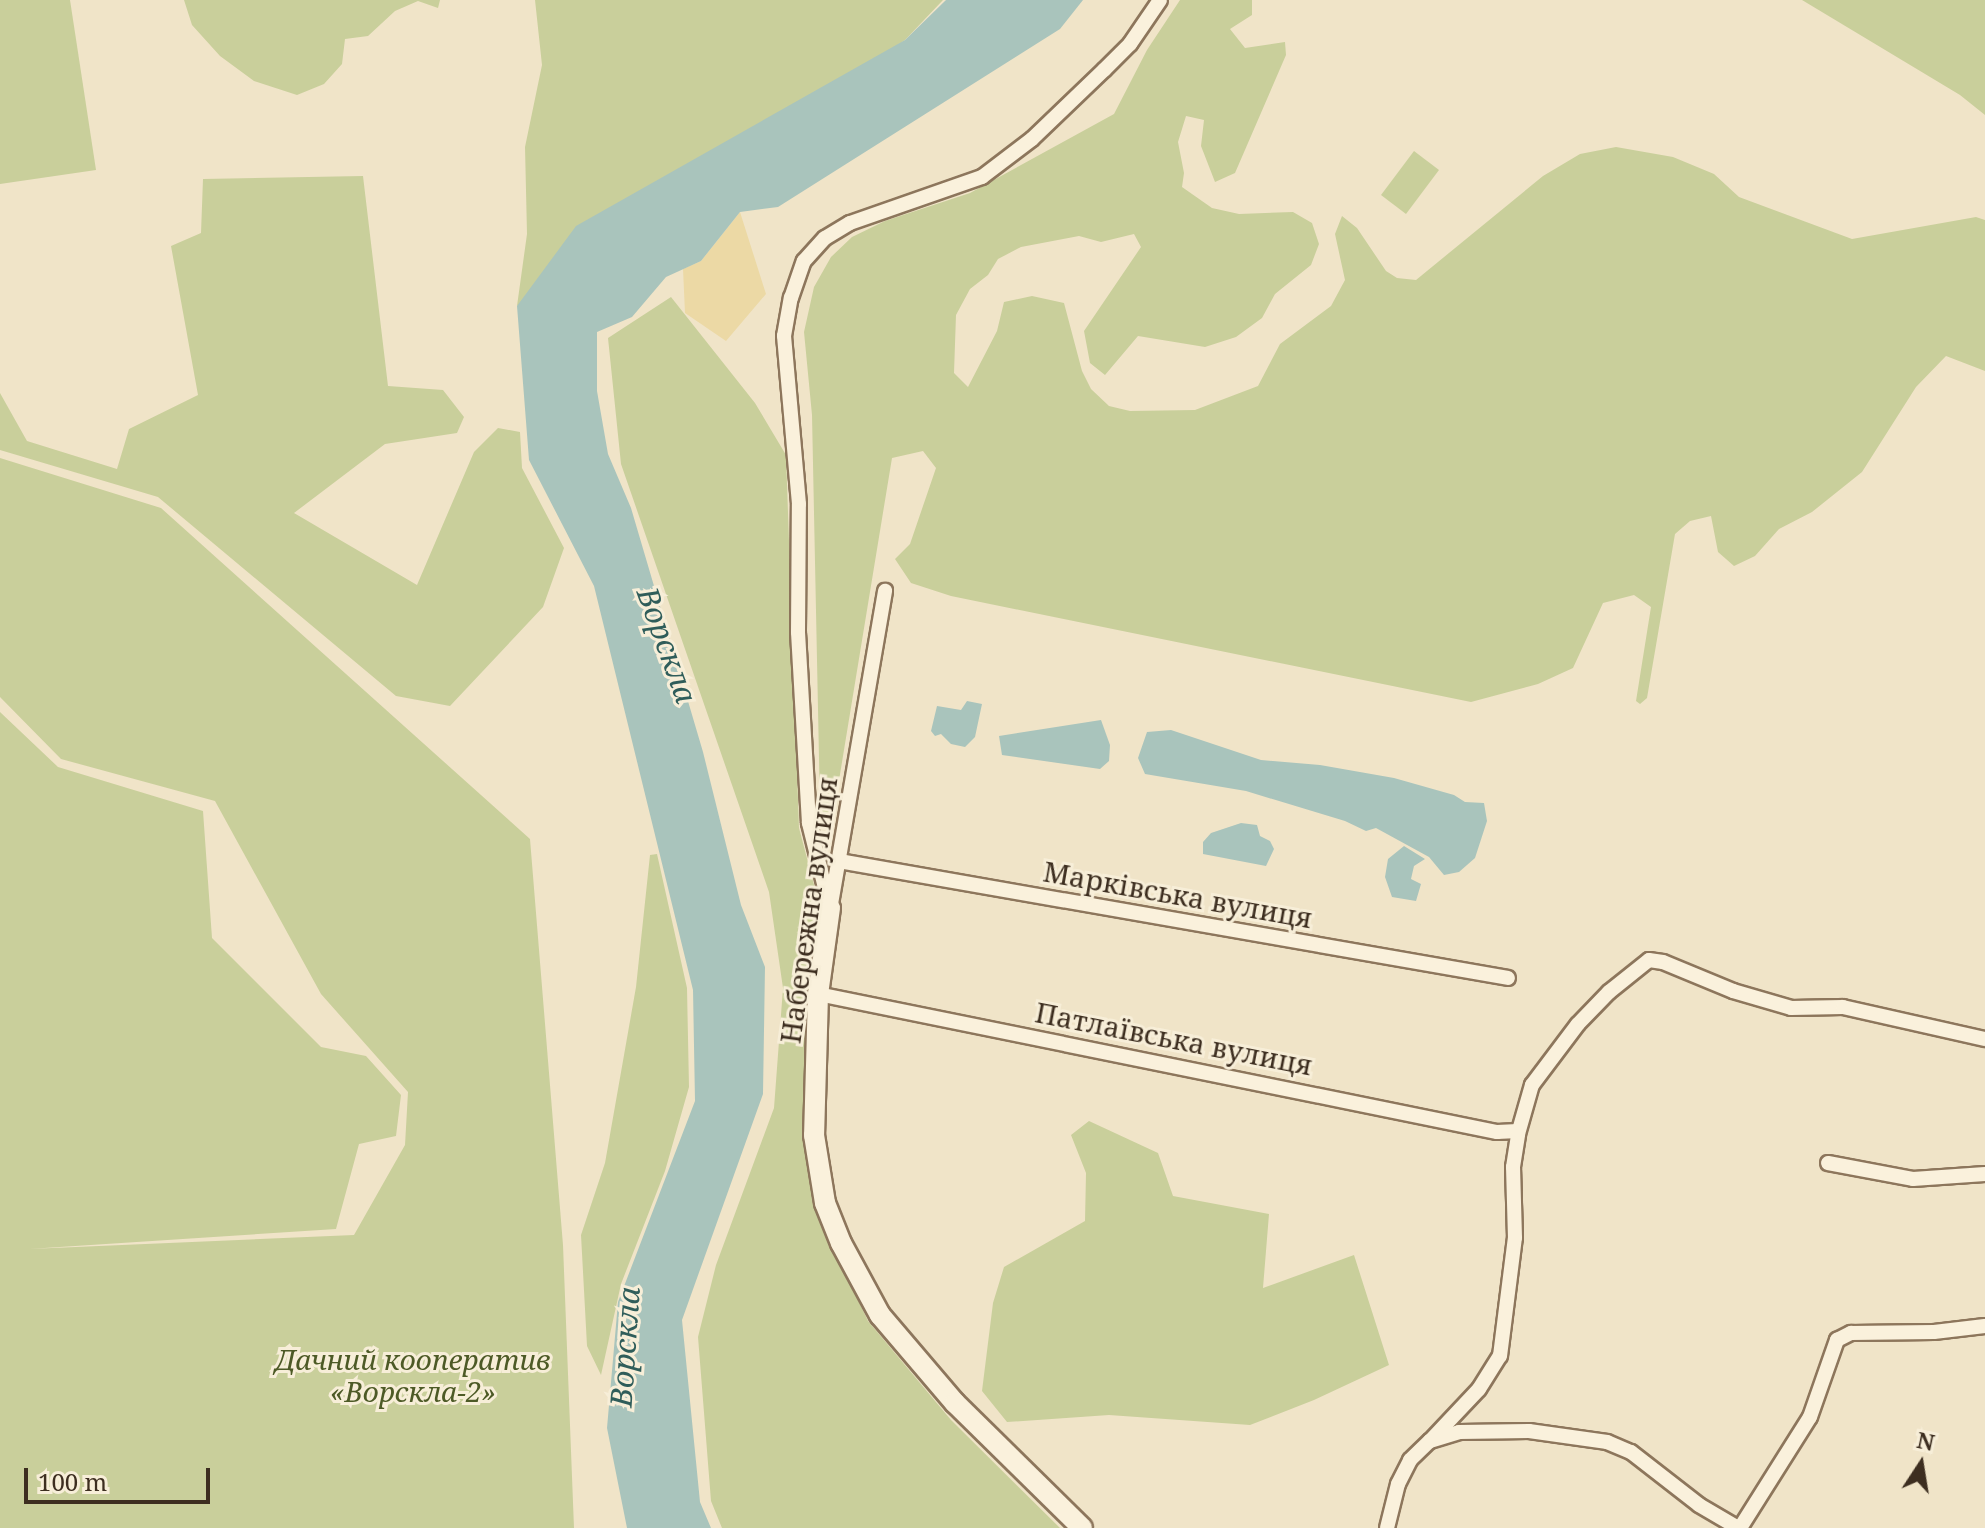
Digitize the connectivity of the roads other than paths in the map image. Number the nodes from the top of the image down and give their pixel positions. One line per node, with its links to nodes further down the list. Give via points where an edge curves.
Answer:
1 (1160, 0): 4 (street, via 1122,53 1032,139 982,177 850,223 825,238 804,261 784,336 799,504 798,632 809,823)
2 (885, 591): 3 (street, Набережна вулиця)
3 (839, 861): 4 (street, Набережна вулиця); 5 (street, Марківська вулиця)
4 (830, 908): 6 (street, Набережна вулиця)
5 (1508, 978)
6 (818, 994): 8 (street, Патлаївська вулиця, via 1497,1132); 13 (street, Набережна вулиця, via 818,1171 825,1203 858,1280 880,1315 955,1403)
7 (1985, 1039): 8 (street, via 1843,1007 1791,1008 1649,960 1609,992 1555,1050 1532,1085)
8 (1518, 1131): 12 (street, via 1511,1289 1500,1356 1479,1389)
9 (1828, 1163): 10 (street, via 1913,1179)
10 (1985, 1174)
11 (1985, 1326): 15 (street, via 1851,1333 1837,1340 1810,1417)
12 (1430, 1441): 14 (street, via 1410,1460 1398,1484); 15 (street, via 1459,1432 1529,1431 1607,1442 1639,1457 1699,1505)
13 (1082, 1528)
14 (1387, 1528)
15 (1739, 1528)

